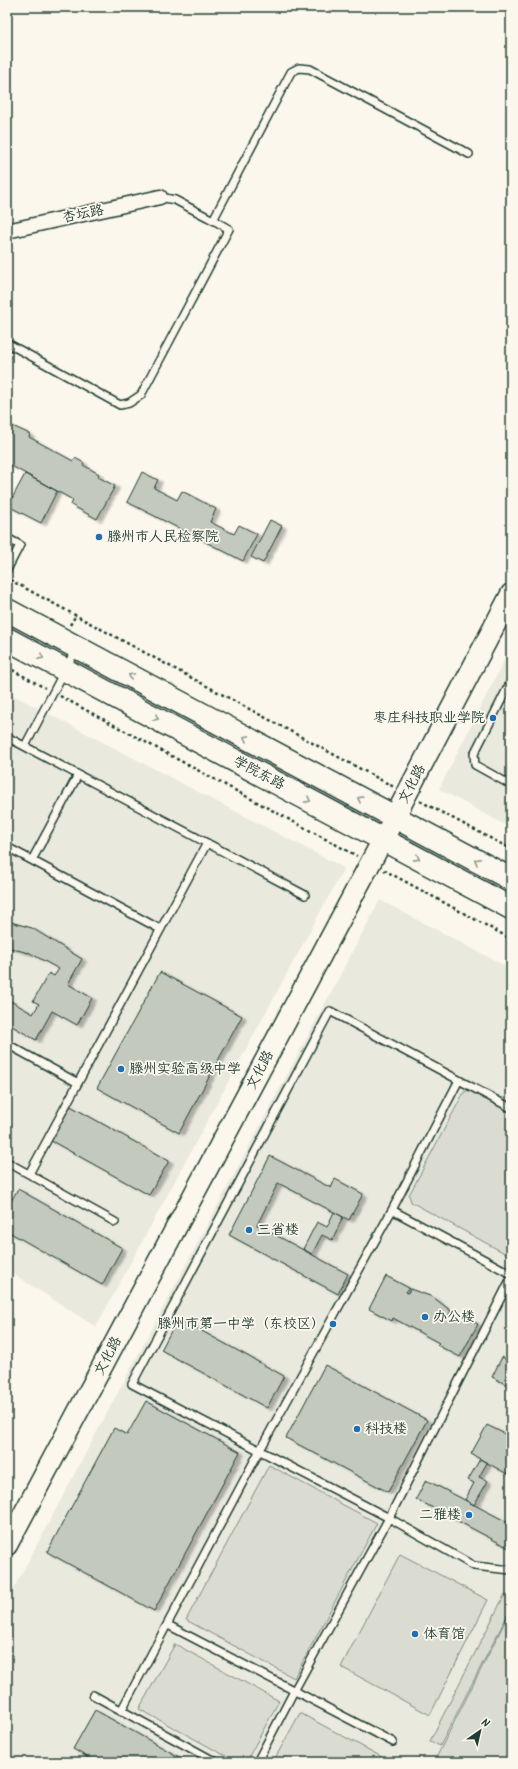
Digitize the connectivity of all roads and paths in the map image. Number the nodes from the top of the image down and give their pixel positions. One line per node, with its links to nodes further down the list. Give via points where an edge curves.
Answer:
1 (469, 154): 3 (lane, via 310,69 299,68 291,72)
2 (160, 197): 3 (lane, via 175,200); 4 (street, 杏坛路)
3 (214, 220): 5 (lane, via 229,229 141,394 129,403 120,405)
4 (7, 231)
5 (7, 343)
6 (7, 538): 7 (lane, via 20,545)
7 (7, 570)
8 (7, 578): 21 (path)
9 (511, 594): 21 (street, 文化路)
10 (7, 610): 12 (main road, 学院东路)
11 (7, 639): 14 (main road, 学院东路, one-way to 14)
12 (76, 647): 14 (lane); 22 (main road, 学院东路, one-way to 12)
13 (7, 667): 16 (path)
14 (65, 670): 16 (lane); 23 (main road, 学院东路, one-way to 23)
15 (511, 681): 20 (lane, via 474,754 475,765)
16 (53, 692): 18 (lane); 28 (path)
17 (7, 737): 18 (lane)
18 (25, 746): 19 (lane)
19 (78, 775): 24 (lane); 27 (lane)
20 (511, 785)
21 (407, 794): 22 (street, 文化路); 26 (path)
22 (395, 817): 23 (street, 文化路); 29 (main road, 学院东路, one-way to 22)
23 (383, 840): 28 (street, 文化路); 31 (main road, 学院东路, one-way to 31)
24 (207, 843): 30 (lane); 32 (lane)
25 (7, 847): 27 (lane)
26 (511, 850)
27 (32, 860): 32 (lane)
28 (370, 863): 33 (path); 46 (street, 文化路)
29 (511, 879)
30 (305, 895)
31 (511, 908)
32 (160, 929): 36 (lane)
33 (511, 939)
34 (7, 1044): 36 (lane)
35 (459, 1080): 37 (lane); 40 (lane); 44 (lane, via 330,1011 326,1018 132,1384)
36 (78, 1083): 39 (lane)
37 (511, 1108)
38 (7, 1162): 39 (lane)
39 (29, 1174): 41 (lane)
40 (392, 1210): 42 (lane); 44 (lane)
41 (115, 1222)
42 (511, 1274)
43 (511, 1278): 45 (lane)
44 (260, 1450): 45 (lane); 48 (lane)
45 (389, 1518): 47 (lane, via 474,1566); 49 (lane)
46 (7, 1545)
47 (511, 1570)
48 (168, 1625): 49 (lane); 51 (lane)
49 (294, 1691): 52 (lane); 54 (lane)
50 (92, 1695): 51 (lane)
51 (121, 1712): 53 (lane)
52 (393, 1742)
53 (216, 1762)
54 (257, 1762)

